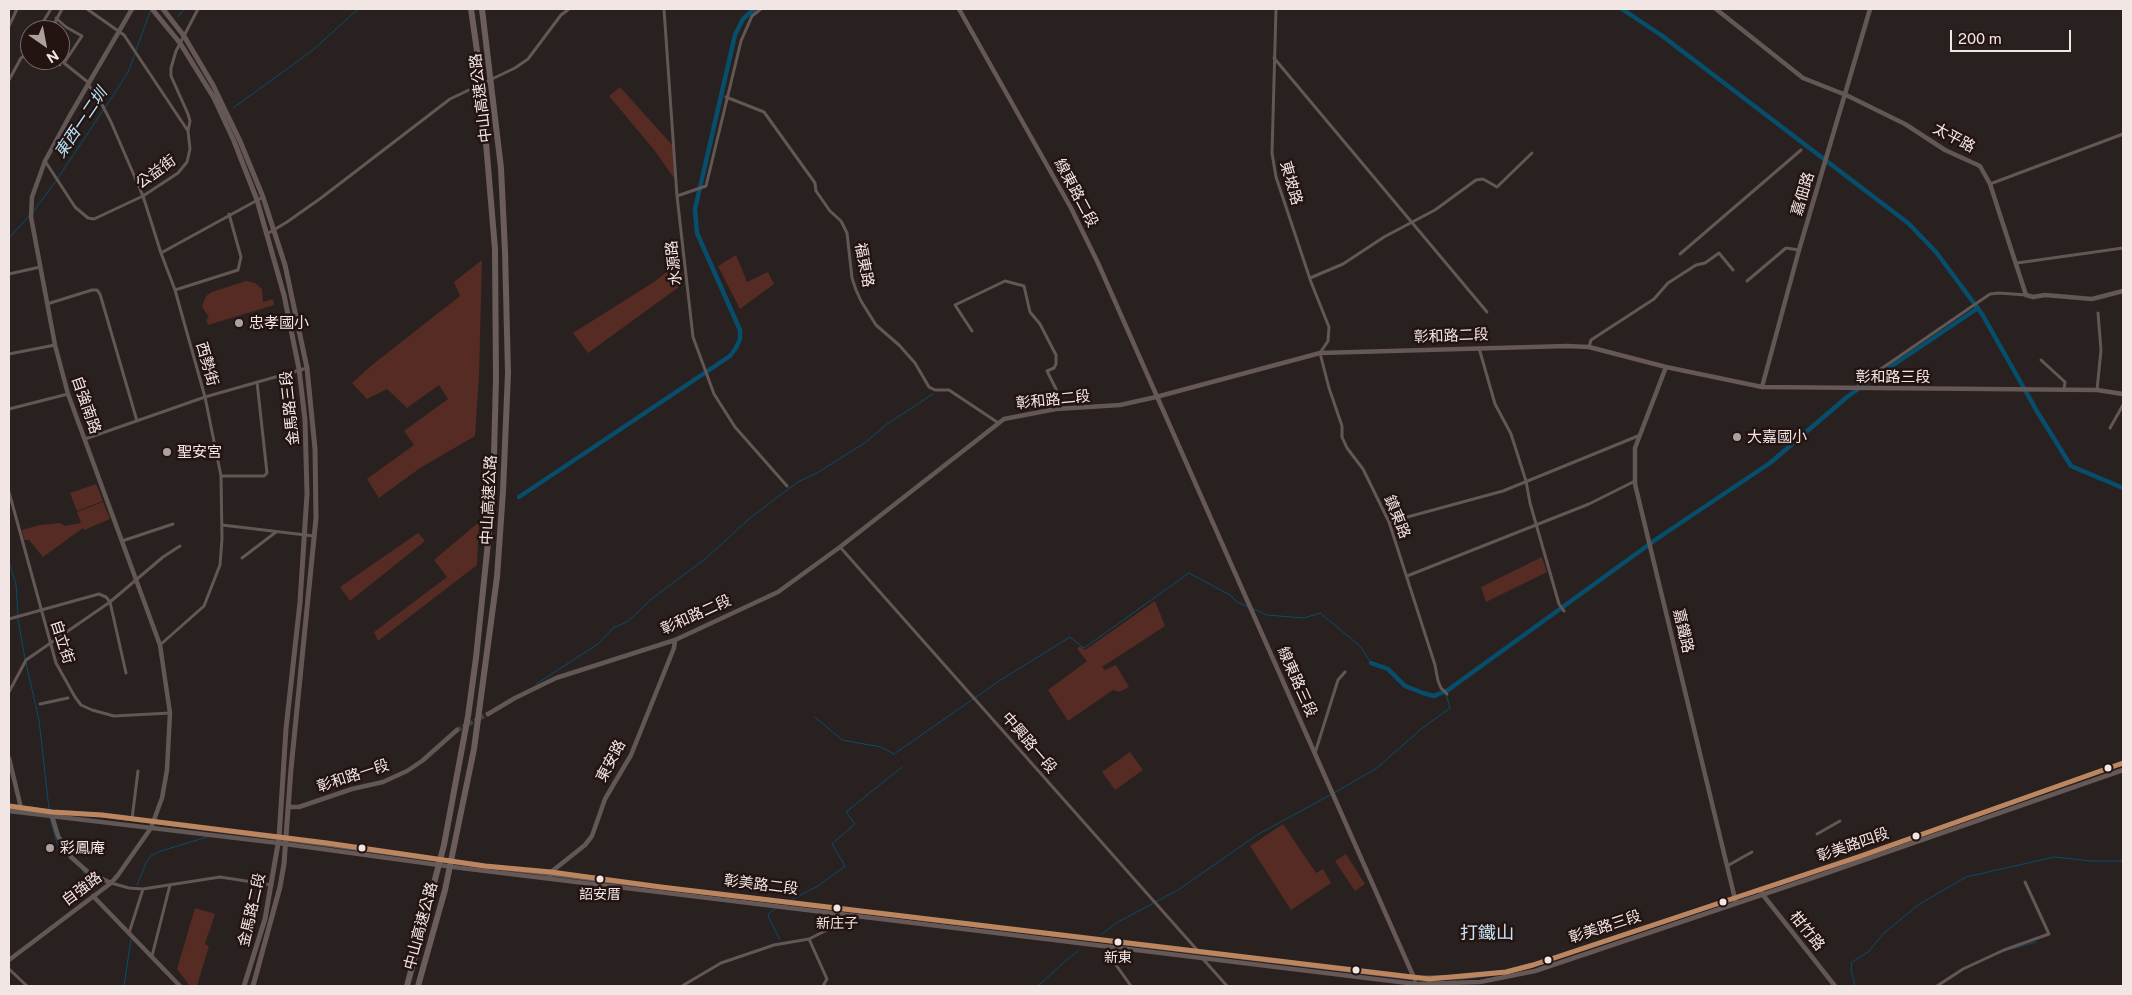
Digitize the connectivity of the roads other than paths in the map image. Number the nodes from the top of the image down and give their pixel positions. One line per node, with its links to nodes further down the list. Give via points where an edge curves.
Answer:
1 (17, 9): 21 (street)
2 (51, 9): 20 (street)
3 (56, 9): 17 (street)
4 (87, 9): 23 (street)
5 (132, 9): 23 (street, 自強南路)
6 (163, 9): 24 (main road, 金馬路三段)
7 (198, 9): 24 (street)
8 (471, 9): 182 (highway, 中山高速公路, via 480,72 495,249 493,484 467,724 444,845)
9 (482, 9): 183 (highway, 中山高速公路, via 501,168 508,314 503,490 497,578 474,749 445,890)
10 (570, 9): 47 (street, via 561,15 528,59 450,99)
11 (664, 9): 42 (street, 水源路)
12 (761, 9): 33 (street, via 752,16 746,28)
13 (959, 9): 83 (main road, 線東路二段, via 1071,208)
14 (1276, 9): 27 (street, 東坡路)
15 (1716, 9): 32 (street, 太平路, via 1803,78)
16 (1870, 9): 32 (street, 嘉佃路)
17 (61, 10): 19 (street)
18 (153, 10): 25 (main road, 金馬路三段)
19 (56, 18)
20 (44, 20)
21 (9, 26)
22 (70, 29): 26 (street, via 82,36)
23 (118, 31): 31 (street, 自強南路); 35 (street, via 124,35)
24 (184, 36): 25 (street); 34 (main road, 金馬路三段, via 213,85)
25 (180, 43): 34 (main road, 金馬路三段); 35 (street, via 173,57 171,76 190,120)
26 (70, 53)
27 (1274, 58): 46 (street); 57 (street, 東坡路, via 1272,153 1276,177)
28 (20, 60): 30 (street)
29 (70, 70): 31 (street, 西勢街)
30 (9, 80)
31 (89, 84): 39 (street, 自強南路); 41 (street, 西勢街, via 115,130)
32 (1846, 95): 40 (street, 太平路, via 1980,166); 50 (street, 嘉佃路)
33 (726, 97): 42 (street, via 706,186); 88 (street, 福東路, via 764,112 816,183 816,191 830,211 841,221 847,233 856,290 876,325 915,363 929,387 949,390)
34 (232, 130): 43 (main road, 金馬路三段); 44 (main road, 金馬路三段)
35 (188, 131): 41 (street, 公益街, via 190,150 185,167)
36 (2123, 134): 40 (street)
37 (1801, 150): 52 (street)
38 (1532, 153): 46 (street, via 1497,187 1483,179 1476,180)
39 (45, 161): 41 (street, 公益街, via 75,207 88,218 94,219); 54 (street, 自強南路, via 32,197 31,217)
40 (1990, 184): 53 (street, 太平路)
41 (143, 196): 51 (street, 西勢街)
42 (677, 196): 95 (street, 水源路, via 693,337 705,374 735,427)
43 (263, 197): 44 (street); 47 (main road, 金馬路三段)
44 (256, 200): 45 (street); 48 (main road, 金馬路三段)
45 (229, 214): 51 (street); 59 (street, via 241,257 238,270)
46 (1412, 223): 57 (street, via 1343,264); 63 (street)
47 (275, 230): 48 (street); 73 (main road, 金馬路三段)
48 (267, 234): 74 (main road, 金馬路三段)
49 (2123, 248): 53 (street)
50 (1800, 250): 58 (street, via 1786,248); 76 (street, 嘉佃路)
51 (161, 253): 59 (street, 西勢街)
52 (1680, 254)
53 (2016, 263): 61 (street, 太平路)
54 (40, 267): 56 (street); 62 (street, 自強南路)
55 (1733, 270): 67 (street, via 1719,253 1696,265 1668,283 1654,299 1591,340)
56 (9, 274)
57 (1310, 278): 69 (street, 東坡路, via 1330,327 1328,341)
58 (1746, 281)
59 (175, 290): 82 (street, 西勢街)
60 (2123, 291): 61 (street, via 2092,299)
61 (2026, 295): 77 (street, via 1990,294 1858,384)
62 (47, 304): 66 (street, 自強南路); 87 (street, via 97,290)
63 (1487, 312)
64 (2098, 313): 79 (street, via 2101,350)
65 (972, 331): 86 (street, via 955,305 1005,281 1024,286 1030,312 1056,355 1054,368 1047,371 1056,389)
66 (54, 345): 70 (street); 80 (street, 自強南路)
67 (1588, 347): 68 (main road, 彰和路二段); 72 (main road, 彰和路二段)
68 (1479, 348): 69 (main road, 彰和路二段); 93 (street, via 1495,404 1511,434)
69 (1320, 353): 83 (main road, 彰和路二段); 97 (street, 鎮東路, via 1342,426 1342,437 1363,469)
70 (9, 354)
71 (2041, 360): 78 (street, via 2065,382)
72 (1666, 367): 76 (main road, 彰和路三段); 90 (street, 嘉鐵路)
73 (307, 368): 74 (street); 103 (main road, 金馬路三段, via 317,477)
74 (300, 369): 75 (street); 102 (main road, 金馬路三段, via 307,450 308,494)
75 (257, 382): 82 (street); 92 (street, via 267,473 264,476)
76 (1762, 387): 77 (main road, 彰和路三段)
77 (1857, 390): 78 (main road, 彰和路三段)
78 (2064, 390): 79 (main road, 彰和路三段)
79 (2097, 390): 81 (main road, 彰和路三段)
80 (68, 394): 85 (street); 91 (street, 自強南路)
81 (2123, 394)
82 (205, 397): 87 (street); 92 (street, 西勢街)
83 (1156, 397): 86 (street, 彰和路二段, via 1101,408); 126 (main road, 線東路三段)
84 (2123, 405): 89 (street)
85 (9, 409)
86 (1056, 409): 88 (street, 彰和路二段)
87 (137, 422): 91 (street)
88 (997, 422): 106 (street, 彰和路二段)
89 (2110, 428)
90 (1638, 436): 93 (street); 94 (street, 嘉鐵路)
91 (85, 439): 104 (street, 自強南路)
92 (221, 476): 99 (street, 西勢街)
93 (1526, 481): 97 (street, via 1503,491); 100 (street)
94 (1635, 481): 100 (street); 147 (street, 嘉鐵路)
95 (787, 486)
96 (9, 492): 111 (street, 自立街)
97 (1389, 522): 108 (street, 鎮東路)
98 (173, 524): 104 (street)
99 (222, 525): 101 (street); 116 (street, 西勢街, via 220,565 204,606)
100 (1536, 526): 108 (street); 112 (street)
101 (276, 531): 102 (street); 107 (street)
102 (304, 535): 103 (street); 142 (main road, 金馬路三段)
103 (314, 536): 132 (main road, 金馬路三段)
104 (122, 541): 109 (street, 自強南路)
105 (180, 546): 109 (street)
106 (840, 547): 114 (street, 彰和路二段, via 778,592); 170 (street, 中興路一段)
107 (242, 558)
108 (1407, 576): 120 (street, 鎮東路, via 1441,688)
109 (136, 580): 110 (street); 116 (street, 自強南路)
110 (110, 602): 111 (street, via 99,594); 115 (street); 118 (street)
111 (41, 610): 113 (street); 115 (street, 自立街)
112 (1563, 610)
113 (9, 619)
114 (675, 640): 124 (street, 彰和路二段, via 556,678); 148 (street, 東安路, via 631,755 605,799 592,836)
115 (50, 642): 119 (street, via 26,660); 123 (street, 自立街, via 61,674 81,705 114,716)
116 (160, 645): 123 (street, 自強南路)
117 (1345, 672): 126 (street, via 1338,680)
118 (126, 673)
119 (9, 692)
120 (1447, 694)
121 (68, 698): 122 (street)
122 (40, 704)
123 (170, 713): 138 (street, 自強南路, via 167,770)
124 (488, 714)
125 (457, 730): 132 (street, 彰和路一段, via 407,771 383,782 299,807)
126 (1315, 753): 174 (main road, 線東路三段)
127 (9, 758): 133 (street)
128 (2123, 763): 157 (main road, 彰美路四段)
129 (2123, 770): 158 (main road, 彰美路四段)
130 (138, 771): 136 (street)
131 (9, 806): 133 (street)
132 (289, 807): 141 (main road, 金馬路三段)
133 (22, 810): 134 (street); 135 (street)
134 (9, 811)
135 (52, 814): 136 (street); 139 (street); 152 (street, via 58,836 71,857 89,873)
136 (132, 819): 138 (street)
137 (1840, 821): 140 (street)
138 (154, 822): 139 (street, 自強路); 142 (street)
139 (151, 828): 142 (street); 152 (street, 自強路)
140 (1817, 834)
141 (286, 838): 142 (main road, 彰美路二段); 143 (main road, 金馬路二段); 145 (main road, 彰美路二段)
142 (278, 840): 143 (main road, 彰美路二段); 155 (main road, 金馬路二段)
143 (286, 845): 146 (main road, 彰美路二段); 181 (main road, 金馬路二段, via 280,887)
144 (1752, 852): 147 (street)
145 (422, 856): 146 (main road); 148 (main road, 彰美路二段)
146 (421, 863): 150 (main road, 彰美路二段)
147 (1727, 866): 160 (street, 嘉鐵路)
148 (551, 872): 149 (main road, 彰美路二段); 150 (street)
149 (586, 877): 153 (street); 161 (main road, 彰美路二段)
150 (549, 879): 153 (main road, 彰美路二段)
151 (2025, 882): 189 (street, via 2049,934 1963,969)
152 (111, 883): 156 (street); 159 (street, 自強路)
153 (585, 884): 162 (main road, 彰美路二段)
154 (170, 885): 155 (street, via 220,877); 156 (street); 171 (street)
155 (272, 885): 180 (main road, 金馬路二段)
156 (143, 888): 165 (street)
157 (1760, 890): 158 (street, 柑竹路); 160 (main road, 彰美路三段)
158 (1763, 895): 160 (main road, 彰美路三段); 188 (street, 柑竹路)
159 (93, 896): 165 (street); 172 (street, 自強路)
160 (1735, 901): 174 (main road, 彰美路三段, via 1506,972); 175 (main road, 彰美路三段, via 1535,971)
161 (852, 909): 162 (street); 163 (main road, 彰美路二段)
162 (850, 915): 164 (main road, 彰美路二段); 166 (street, via 845,921)
163 (972, 924): 164 (main road); 167 (main road, 彰美路二段)
164 (971, 930): 168 (main road, 彰美路二段)
165 (129, 934): 171 (street)
166 (809, 939): 184 (street, via 774,946 722,964); 185 (street, via 827,979)
167 (1097, 940): 170 (main road, 彰美路三段)
168 (1094, 946): 169 (main road, 彰美路三段)
169 (1121, 949): 170 (main road, 彰美路三段); 186 (street, via 1116,965)
170 (1200, 955): 174 (main road, 彰美路三段); 176 (main road, 彰美路三段); 187 (street, 中興路一段)
171 (152, 956): 179 (street)
172 (9, 960)
173 (9, 969): 178 (street)
174 (1414, 978): 176 (main road, 線東路三段)
175 (1481, 984): 177 (main road, 彰美路三段)
176 (1419, 985): 177 (main road, 彰美路三段)
177 (1440, 985)
178 (27, 986)
179 (180, 986)
180 (244, 986)
181 (253, 986)
182 (407, 986)
183 (418, 986)
184 (682, 986)
185 (823, 986)
186 (1131, 986)
187 (1227, 986)
188 (1835, 986)
189 (1938, 986)

